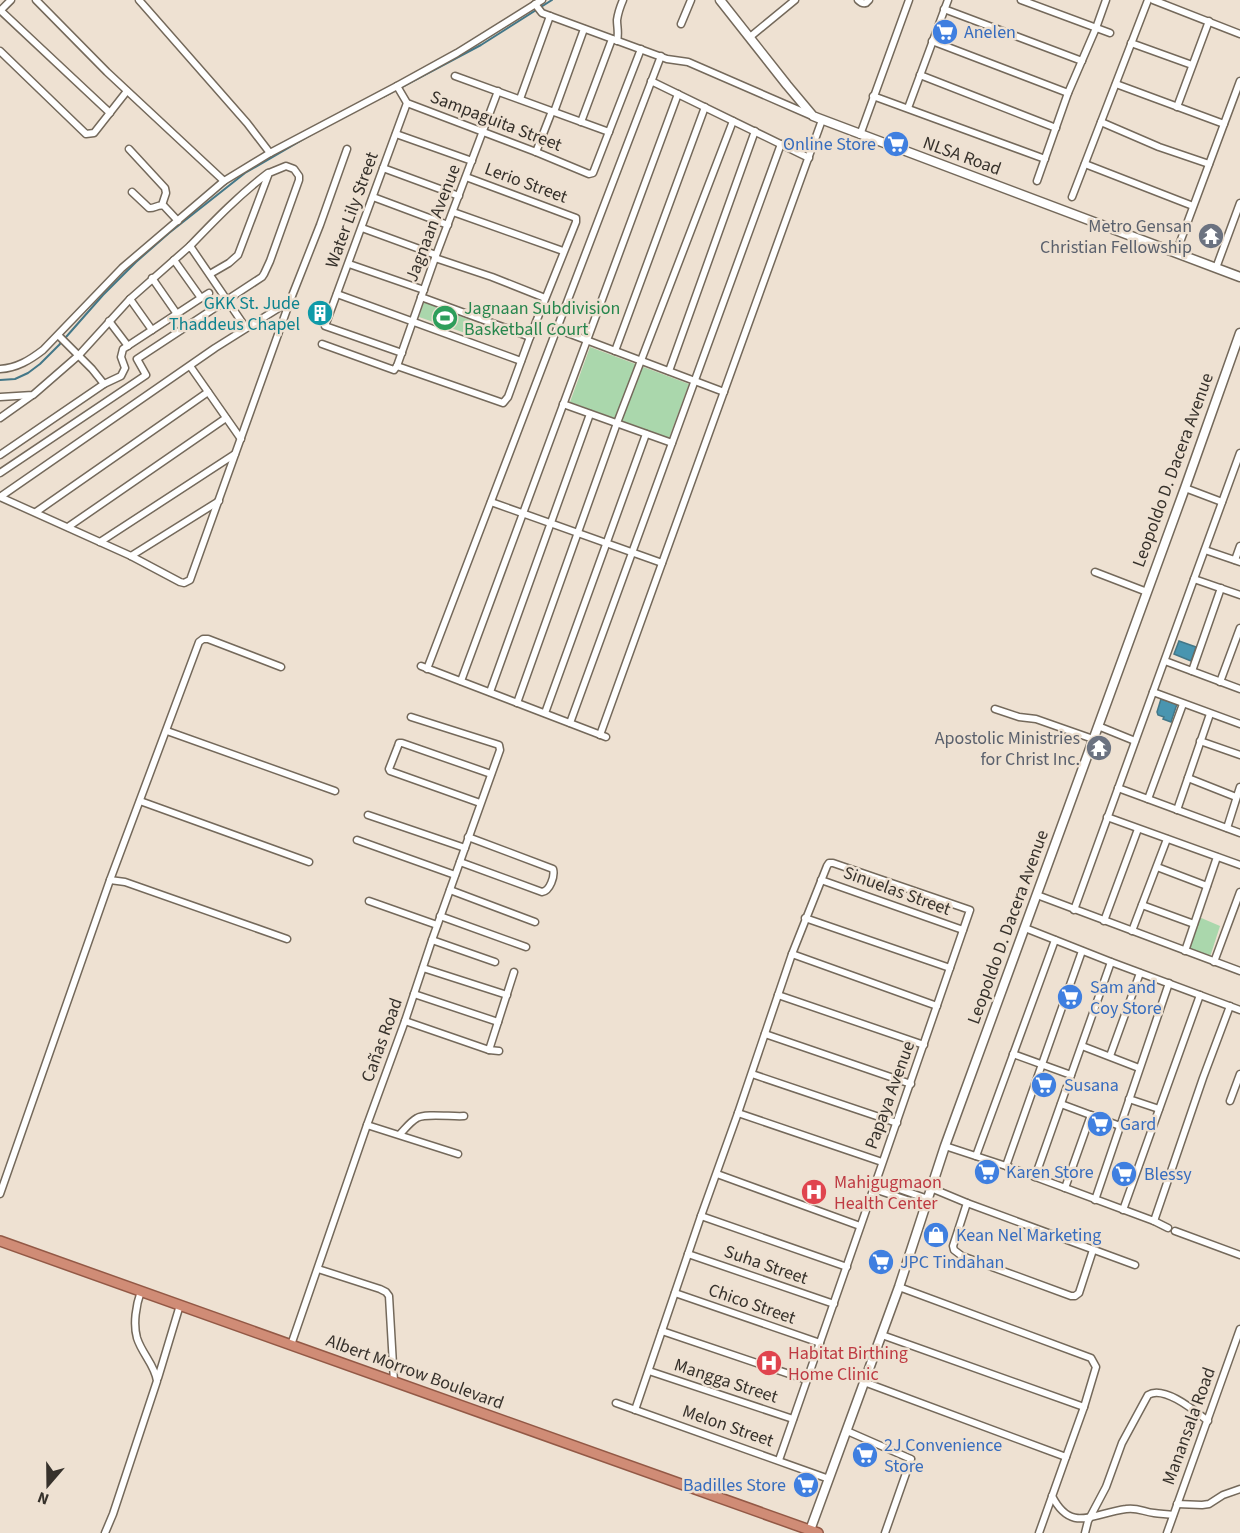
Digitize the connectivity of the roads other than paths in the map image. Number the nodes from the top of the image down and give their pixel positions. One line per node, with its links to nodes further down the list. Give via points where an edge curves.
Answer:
1 (11, 0): 19 (street)
2 (36, 0): 42 (street)
3 (139, 0): 70 (street)
4 (542, 0): 17 (street)
5 (623, 0): 28 (street)
6 (691, 0): 22 (street)
7 (720, 0): 27 (main road, NLSA Road)
8 (795, 0): 27 (street)
9 (858, 0): 10 (street, via 864,4)
10 (868, 0)
11 (909, 0): 46 (street)
12 (948, 0): 18 (street)
13 (1021, 0): 23 (street)
14 (1106, 0): 23 (street)
15 (1148, 0): 30 (street)
16 (1153, 0): 21 (street)
17 (538, 8): 20 (street); 41 (street)
18 (944, 9): 29 (street); 34 (street)
19 (0, 10): 53 (street)
20 (550, 16): 24 (street); 47 (street)
21 (1209, 21): 26 (street); 35 (street)
22 (681, 24)
23 (1096, 28): 25 (street); 34 (street)
24 (584, 29): 28 (street); 52 (street)
25 (1110, 33)
26 (1240, 34)
27 (750, 37): 54 (main road, NLSA Road)
28 (615, 40): 31 (street); 57 (street)
29 (932, 41): 36 (street); 44 (street)
30 (1131, 43): 35 (street); 40 (street)
31 (641, 49): 33 (street); 63 (street)
32 (0, 51): 53 (street, via 86,134 94,133)
33 (661, 56): 38 (street); 54 (street, via 693,63)
34 (1082, 61): 44 (street)
35 (1192, 65): 50 (street)
36 (920, 75): 51 (street); 60 (street)
37 (455, 76): 43 (street)
38 (651, 81): 45 (street); 115 (street)
39 (1240, 82): 59 (street)
40 (1116, 84): 50 (street); 58 (street)
41 (397, 86): 48 (street, Sampaguita Street); 70 (street)
42 (127, 91): 53 (street); 79 (street)
43 (498, 91): 47 (street); 62 (street, Jagnaan Avenue)
44 (1068, 93): 60 (street)
45 (678, 94): 49 (street); 120 (street)
46 (873, 96): 51 (street); 65 (street)
47 (520, 99): 52 (street)
48 (407, 103): 62 (street, Sampaguita Street); 64 (street, Water Lily Street)
49 (705, 107): 56 (street); 123 (street)
50 (1177, 107): 59 (street)
51 (908, 108): 72 (street)
52 (553, 111): 57 (street); 69 (street)
53 (110, 113)
54 (813, 116): 55 (main road, NLSA Road)
55 (822, 120): 65 (main road, NLSA Road); 71 (street)
56 (733, 121): 61 (street); 127 (street)
57 (581, 122): 63 (street)
58 (1101, 123): 74 (street); 75 (street)
59 (1224, 124): 75 (street)
60 (1056, 128): 72 (street)
61 (755, 131): 66 (street); 131 (street)
62 (483, 132): 69 (street, Sampaguita Street); 73 (street, Jagnaan Avenue)
63 (609, 132): 69 (street, Sampaguita Street, via 593,173)
64 (396, 134): 73 (street); 76 (street, Water Lily Street)
65 (860, 135): 94 (main road, NLSA Road)
66 (781, 144): 71 (street); 132 (street)
67 (129, 149): 86 (street, via 165,188)
68 (347, 149): 110 (street)
69 (536, 152)
70 (270, 153): 79 (street)
71 (809, 158): 135 (street)
72 (1045, 159): 80 (street)
73 (472, 161): 78 (street, Jagnaan Avenue)
74 (1085, 164): 84 (street); 87 (street)
75 (1209, 164): 87 (street)
76 (383, 168): 82 (street); 83 (street, Water Lily Street)
77 (269, 173): 92 (street, via 224,210); 99 (street, via 238,255); 109 (street, via 286,166 294,169 299,178 264,274)
78 (466, 177): 82 (street, Jagnaan Avenue); 93 (street, Lerio Street, via 576,218)
79 (224, 181): 89 (street)
80 (1037, 181)
81 (132, 192): 86 (street, via 149,208)
82 (459, 196): 88 (street, Jagnaan Avenue)
83 (373, 197): 90 (street); 91 (street, Water Lily Street)
84 (1072, 197)
85 (1240, 203): 98 (street)
86 (162, 205): 89 (street)
87 (1194, 206): 94 (street)
88 (453, 212): 90 (street, Jagnaan Avenue); 93 (street)
89 (178, 221): 118 (street, via 122,268)
90 (448, 225): 95 (street, Jagnaan Avenue)
91 (362, 228): 95 (street); 97 (street, Water Lily Street)
92 (190, 246): 96 (street); 99 (street)
93 (564, 251): 107 (street)
94 (1176, 253): 98 (main road, NLSA Road)
95 (436, 256): 102 (street, Jagnaan Avenue); 107 (street)
96 (174, 260): 101 (street); 106 (street)
97 (349, 264): 102 (street); 104 (street, Water Lily Street)
98 (1216, 268): 100 (main road, NLSA Road)
99 (210, 274): 109 (street)
100 (1240, 277)
101 (152, 278): 108 (street); 111 (street)
102 (424, 290): 105 (street, Jagnaan Avenue)
103 (209, 293): 106 (street)
104 (337, 294): 112 (street); 124 (street, Water Lily Street, via 325,326)
105 (421, 297): 112 (street, Jagnaan Avenue); 119 (street)
106 (201, 298): 111 (street)
107 (545, 298): 119 (street)
108 (130, 299): 113 (street); 116 (street)
109 (228, 300): 114 (street); 150 (street, via 137,359 146,375)
110 (290, 301): 114 (street); 145 (street)
111 (177, 314): 116 (street)
112 (412, 320): 124 (street, Jagnaan Avenue); 126 (street)
113 (109, 321): 122 (street); 125 (street)
114 (246, 328): 128 (street)
115 (557, 329): 120 (street); 154 (street)
116 (152, 330): 122 (street)
117 (1240, 333): 151 (main road, Leopoldo D. Dacera Avenue)
118 (59, 336): 125 (street); 130 (street, via 28,361)
119 (530, 337): 126 (street)
120 (587, 340): 123 (street); 138 (street)
121 (322, 344): 129 (street, via 394,370)
122 (128, 346): 133 (street, via 120,355 124,373)
123 (615, 351): 127 (street)
124 (402, 353): 129 (street, Jagnaan Avenue)
125 (79, 355): 133 (street); 136 (street)
126 (521, 361): 129 (street, via 508,397 501,404)
127 (642, 361): 131 (street); 143 (street)
128 (190, 366): 134 (street); 152 (street)
129 (397, 366)
130 (0, 369)
131 (669, 371): 132 (street)
132 (694, 381): 135 (street); 146 (street)
133 (104, 384): 149 (street)
134 (208, 392): 142 (street); 156 (street)
135 (724, 392): 168 (street)
136 (33, 395): 137 (street); 139 (street)
137 (3, 397): 139 (street)
138 (563, 404): 140 (street); 157 (street)
139 (12, 410): 141 (street)
140 (590, 414): 143 (street); 158 (street)
141 (0, 418)
142 (226, 418): 145 (street); 159 (street)
143 (617, 423): 144 (street); 160 (street)
144 (646, 434): 146 (street); 162 (street)
145 (241, 439): 148 (street)
146 (672, 443): 165 (street)
147 (1240, 453): 155 (street)
148 (236, 454): 153 (street); 161 (street)
149 (0, 455)
150 (0, 473)
151 (1185, 488): 155 (street); 172 (main road, Leopoldo D. Dacera Avenue)
152 (0, 497): 156 (street)
153 (219, 501): 166 (street); 166 (street, via 188,582 180,582)
154 (491, 502): 157 (street); 178 (street, via 424,668)
155 (1222, 502): 164 (street)
156 (36, 512): 159 (street)
157 (523, 514): 158 (street); 178 (street)
158 (550, 523): 160 (street); 181 (street)
159 (68, 527): 161 (street)
160 (578, 533): 162 (street); 183 (street)
161 (100, 542): 166 (street)
162 (606, 543): 165 (street); 186 (street)
163 (1240, 546): 167 (street)
164 (1205, 550): 167 (street); 170 (street)
165 (632, 553): 168 (street); 189 (street)
166 (131, 556)
167 (1238, 561)
168 (662, 563): 189 (street, via 603,736)
169 (1095, 572): 172 (street)
170 (1194, 579): 171 (street); 175 (street)
171 (1221, 588): 173 (street); 177 (street)
172 (1147, 592): 191 (main road, Leopoldo D. Dacera Avenue)
173 (1240, 595)
174 (1240, 628): 179 (street)
175 (1165, 661): 177 (street); 182 (street)
176 (281, 667): 192 (street, via 203,639)
177 (1192, 671): 179 (street)
178 (461, 681): 181 (street)
179 (1220, 682): 180 (street)
180 (1240, 689)
181 (490, 692): 183 (street)
182 (1153, 692): 184 (street); 194 (street)
183 (518, 703): 186 (street)
184 (1183, 704): 187 (street); 203 (street)
185 (995, 709): 193 (street)
186 (545, 714): 189 (street)
187 (1210, 714): 190 (street); 195 (street)
188 (411, 717): 197 (street, Cañas Road, via 499,746)
189 (570, 723)
190 (1240, 724)
191 (1098, 726): 193 (main road, Leopoldo D. Dacera Avenue); 194 (street)
192 (167, 731): 201 (street); 204 (street)
193 (1094, 739): 227 (main road, Leopoldo D. Dacera Avenue)
194 (1135, 741): 200 (street)
195 (1200, 741): 196 (street); 198 (street)
196 (1240, 755)
197 (491, 774): 205 (street, Cañas Road); 205 (street, via 402,743 389,769)
198 (1188, 778): 202 (street); 206 (street)
199 (1240, 787): 202 (street)
200 (1118, 788): 203 (street); 208 (street)
201 (335, 791)
202 (1236, 797): 209 (street)
203 (1148, 799): 206 (street)
204 (140, 801): 217 (street); 222 (street)
205 (480, 803): 212 (street, Cañas Road)
206 (1177, 810): 209 (street)
207 (368, 815): 215 (street)
208 (1107, 818): 210 (street); 230 (street)
209 (1227, 828): 211 (street)
210 (1138, 829): 213 (street); 233 (street)
211 (1240, 833)
212 (468, 837): 215 (street, Cañas Road); 218 (street, via 553,869 554,873 548,889 542,892)
213 (1167, 839): 216 (street); 220 (street)
214 (357, 840): 221 (street)
215 (465, 848): 218 (street, Cañas Road)
216 (1217, 857): 219 (street); 224 (street)
217 (309, 862)
218 (460, 862): 221 (street, Cañas Road)
219 (1240, 865)
220 (1157, 867): 224 (street); 229 (street)
221 (455, 875): 225 (street, Cañas Road)
222 (110, 880): 240 (street); 300 (street)
223 (821, 880): 232 (street); 238 (street, Sinuelas Street); 238 (street, Papaya Avenue, via 826,866 834,863 970,910)
224 (1207, 885): 235 (street)
225 (450, 891): 231 (street, Cañas Road); 234 (street)
226 (1240, 892): 249 (street)
227 (1037, 895): 230 (street); 237 (main road, Leopoldo D. Dacera Avenue)
228 (369, 901): 236 (street)
229 (1142, 905): 235 (street); 239 (street)
230 (1074, 910): 233 (street)
231 (440, 916): 236 (street, Cañas Road); 243 (street)
232 (805, 918): 246 (street); 251 (street)
233 (1104, 921): 239 (street)
234 (535, 922)
235 (1194, 924): 245 (street)
236 (437, 925): 241 (street, Cañas Road)
237 (1025, 928): 242 (street); 289 (main road, Leopoldo D. Dacera Avenue)
238 (963, 930): 251 (street, Papaya Avenue)
239 (1132, 932): 245 (street)
240 (287, 939)
241 (432, 940): 247 (street); 250 (street, Cañas Road)
242 (1055, 940): 244 (street); 270 (street)
243 (526, 947)
244 (1082, 951): 248 (street); 272 (street)
245 (1185, 951): 249 (street)
246 (792, 954): 258 (street); 260 (street)
247 (495, 962)
248 (1111, 962): 254 (street); 267 (street)
249 (1214, 962): 252 (street)
250 (423, 968): 256 (street, Cañas Road); 257 (street)
251 (950, 968): 260 (street, Papaya Avenue)
252 (1240, 971)
253 (514, 972): 257 (street)
254 (1140, 973): 255 (street); 271 (street)
255 (1169, 983): 259 (street); 273 (street)
256 (414, 994): 263 (street, Cañas Road); 264 (street)
257 (507, 995): 264 (street)
258 (778, 995): 265 (street); 266 (street)
259 (1200, 995): 261 (street); 281 (street)
260 (937, 1006): 266 (street, Papaya Avenue)
261 (1230, 1006): 262 (street); 306 (street)
262 (1240, 1010)
263 (405, 1021): 268 (street); 286 (street, Cañas Road)
264 (498, 1022): 268 (street)
265 (765, 1034): 274 (street); 277 (street)
266 (924, 1045): 277 (street, Papaya Avenue)
267 (1082, 1046): 271 (street); 276 (street)
268 (489, 1050): 269 (street)
269 (499, 1052)
270 (1014, 1054): 272 (street); 291 (street)
271 (1110, 1056): 273 (street)
272 (1043, 1065): 276 (street); 293 (street)
273 (1139, 1068): 278 (street)
274 (752, 1074): 282 (street); 285 (street)
275 (1240, 1074): 279 (street)
276 (1071, 1075): 280 (street)
277 (911, 1084): 285 (street, Papaya Avenue)
278 (1129, 1098): 281 (street); 287 (street)
279 (1230, 1101)
280 (1061, 1104): 283 (street); 295 (street)
281 (1159, 1109): 304 (street)
282 (738, 1113): 292 (street); 294 (street)
283 (1091, 1115): 287 (street); 298 (street)
284 (464, 1116): 288 (street, via 421,1116)
285 (897, 1123): 292 (street, Papaya Avenue)
286 (367, 1125): 288 (street); 314 (street, Cañas Road)
287 (1120, 1126): 301 (street)
288 (400, 1134): 290 (street)
289 (945, 1146): 291 (street); 297 (main road, Leopoldo D. Dacera Avenue)
290 (458, 1154)
291 (976, 1156): 293 (street)
292 (882, 1162): 296 (street, Papaya Avenue)
293 (1006, 1166): 295 (street)
294 (717, 1174): 305 (street); 307 (street)
295 (1035, 1177): 298 (street)
296 (876, 1181): 299 (street, Papaya Avenue); 302 (street)
297 (931, 1188): 302 (main road, Leopoldo D. Dacera Avenue); 303 (street)
298 (1065, 1188): 301 (street)
299 (874, 1189): 302 (street); 307 (street, Papaya Avenue)
300 (0, 1194)
301 (1095, 1200): 304 (street)
302 (926, 1203): 315 (main road, Leopoldo D. Dacera Avenue)
303 (967, 1203): 309 (street); 309 (street, via 954,1241 957,1254 1071,1296 1079,1293)
304 (1123, 1210): 306 (street)
305 (701, 1216): 310 (street); 313 (street)
306 (1154, 1221): 311 (street)
307 (860, 1226): 313 (street, Papaya Avenue)
308 (0, 1241): 316 (highway, Albert Morrow Boulevard)
309 (1093, 1250): 312 (street)
310 (688, 1254): 317 (street); 318 (street, Suha Street)
311 (1240, 1256)
312 (1135, 1265)
313 (847, 1267): 318 (street, Papaya Avenue)
314 (318, 1269): 324 (street, Cañas Road); 328 (street, via 388,1293)
315 (899, 1287): 322 (main road, Leopoldo D. Dacera Avenue); 331 (street, via 1091,1358 1096,1367)
316 (141, 1292): 319 (highway, Albert Morrow Boulevard); 327 (street, via 135,1307 137,1337)
317 (675, 1293): 321 (street); 323 (street, Chico Street)
318 (834, 1304): 323 (street, Papaya Avenue)
319 (180, 1305): 324 (highway, Albert Morrow Boulevard); 327 (street)
320 (1240, 1329): 334 (street, Manansala Road)
321 (662, 1331): 325 (street); 326 (street)
322 (882, 1335): 329 (main road, Leopoldo D. Dacera Avenue); 331 (street)
323 (820, 1342): 326 (street, Papaya Avenue)
324 (291, 1345): 328 (highway, Albert Morrow Boulevard)
325 (649, 1371): 332 (street); 333 (street, Mangga Street)
326 (807, 1380): 333 (street, Papaya Avenue)
327 (157, 1381): 345 (street)
328 (394, 1382): 344 (highway, Albert Morrow Boulevard)
329 (864, 1383): 335 (main road, Leopoldo D. Dacera Avenue); 336 (street)
330 (616, 1403): 332 (street, Melon Street)
331 (1084, 1407): 336 (street)
332 (635, 1410): 337 (street, Melon Street)
333 (794, 1419): 337 (street, Papaya Avenue)
334 (1208, 1421): 341 (street, Manansala Road); 343 (street, via 1171,1397 1157,1392 1148,1395)
335 (847, 1431): 338 (main road, Leopoldo D. Dacera Avenue); 346 (street, via 911,1459)
336 (1066, 1456): 340 (street)
337 (779, 1460): 338 (street, Melon Street)
338 (830, 1479): 344 (main road, Leopoldo D. Dacera Avenue)
339 (1240, 1489): 341 (street, via 1209,1504)
340 (1052, 1496): 343 (street, via 1064,1517); 347 (street)
341 (1177, 1504): 342 (street, Manansala Road)
342 (1173, 1515): 343 (street, via 1135,1508); 349 (street, Manansala Road)
343 (1088, 1521): 348 (street)
344 (812, 1532)
345 (105, 1533)
346 (885, 1533)
347 (1039, 1533)
348 (1085, 1533)
349 (1167, 1533)

